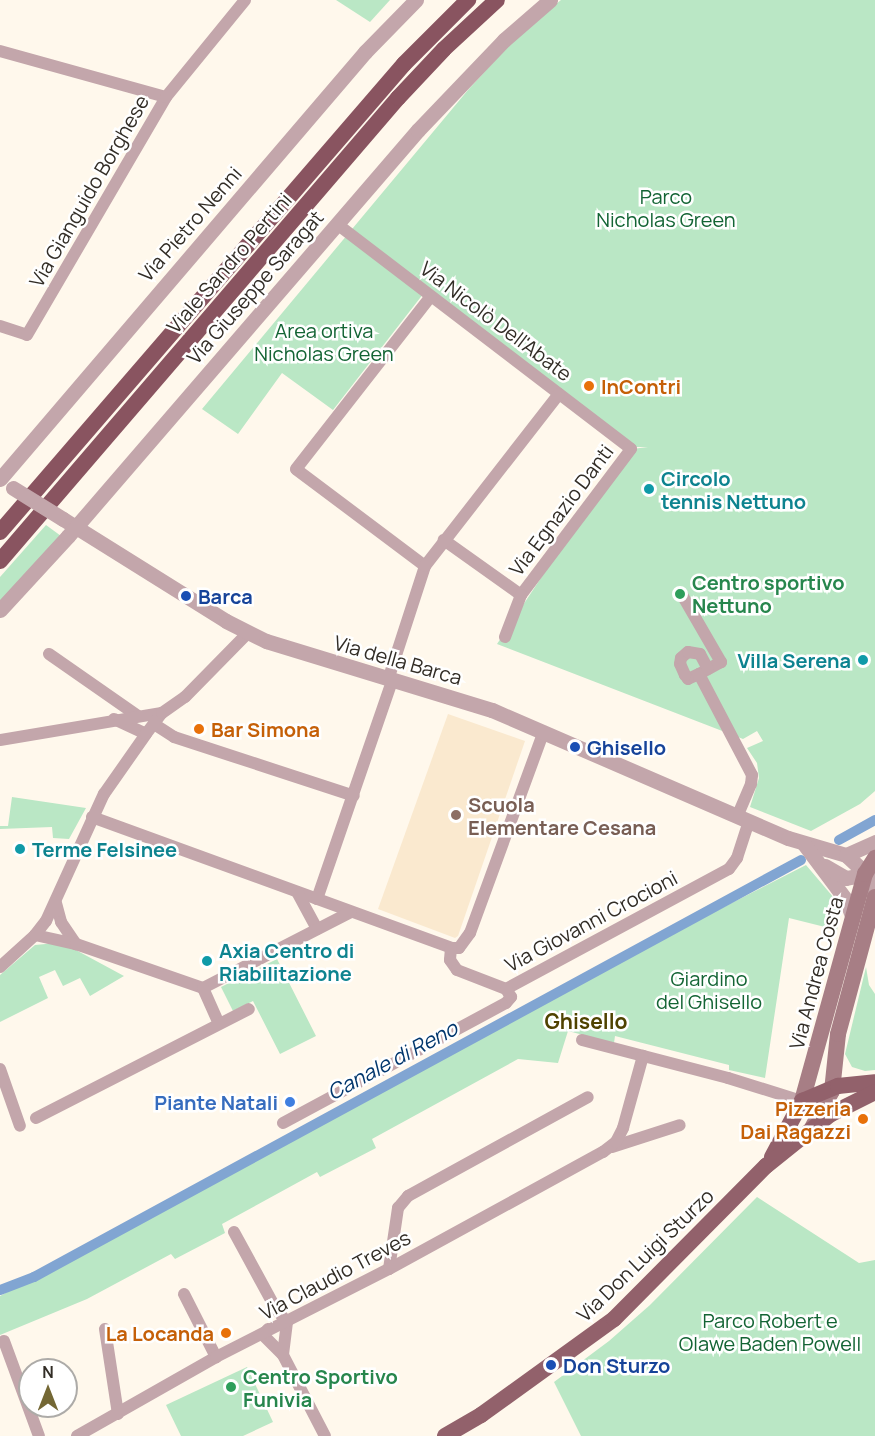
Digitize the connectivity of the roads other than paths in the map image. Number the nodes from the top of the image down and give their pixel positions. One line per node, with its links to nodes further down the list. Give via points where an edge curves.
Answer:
1 (245, 0): 7 (street)
2 (416, 0): 13 (street, Via Pietro Nenni, via 365,52)
3 (468, 0): 15 (highway, Viale Sandro Pertini, via 390,80)
4 (497, 0): 17 (highway, Viale Sandro Pertini, via 398,98)
5 (550, 0): 8 (street, Via Giuseppe Saragat, via 459,84)
6 (0, 51): 7 (street, Via Gianguido Borghese)
7 (166, 97): 10 (street, Via Gianguido Borghese, via 27,335)
8 (337, 224): 9 (street, Via Nicolò Dell'Abate); 14 (street, Via Giuseppe Saragat)
9 (431, 296): 11 (street, Via Nicolò Dell'Abate); 18 (street, via 296,469)
10 (0, 326)
11 (559, 394): 12 (street, Via Nicolò Dell'Abate); 16 (street)
12 (632, 449): 20 (street, Via Egnazio Danti)
13 (4, 482): 14 (street, Via della Barca, bridge)
14 (69, 523): 21 (street, Via Giuseppe Saragat); 22 (street, Via della Barca)
15 (0, 532)
16 (444, 540): 18 (street); 20 (street, Via Egnazio Danti)
17 (0, 561)
18 (425, 566): 25 (street)
19 (681, 593): 35 (street, Via Giovanni Crocioni, via 722,662 703,672 752,775)
20 (521, 595): 23 (street, Via Egnazio Danti)
21 (0, 610)
22 (248, 633): 25 (street, Via della Barca); 27 (street, via 185,697)
23 (505, 637)
24 (49, 654): 26 (street)
25 (390, 681): 31 (street, Via della Barca, via 471,703); 33 (street)
26 (116, 699): 28 (street); 29 (street)
27 (162, 713): 28 (street); 30 (street)
28 (138, 716): 29 (street)
29 (113, 719): 30 (street); 32 (street)
30 (150, 729): 33 (street); 34 (street)
31 (543, 733): 35 (street, Via della Barca); 51 (street, via 470,933 463,946)
32 (0, 740)
33 (354, 796): 43 (street)
34 (92, 817): 42 (street); 44 (street)
35 (743, 819): 37 (street, Via della Barca); 54 (street, Via Giovanni Crocioni, via 737,858 729,869)
36 (875, 842): 38 (street)
37 (804, 844): 38 (street, Via della Barca); 40 (street, Via della Barca)
38 (846, 855): 41 (street)
39 (875, 858): 41 (main road, Via Andrea Costa)
40 (818, 861): 41 (street, Via della Barca, via 846,878); 47 (street, Via della Barca, via 846,900)
41 (870, 873): 45 (street); 47 (main road, Via Andrea Costa)
42 (297, 892): 43 (street); 48 (street)
43 (317, 899): 46 (street)
44 (56, 903): 49 (street); 50 (street, via 61,922)
45 (874, 905): 61 (main road, Via Andrea Costa, via 838,1034)
46 (351, 912): 48 (street); 51 (street)
47 (852, 916): 64 (main road, Via Andrea Costa)
48 (317, 929): 53 (street)
49 (35, 935): 50 (street); 52 (street)
50 (76, 944): 53 (street)
51 (451, 948): 54 (street, via 450,960 457,970)
52 (0, 966)
53 (203, 988): 56 (street)
54 (506, 989): 66 (street, Via Giovanni Crocioni, via 511,997 506,1003)
55 (249, 1009): 56 (street)
56 (219, 1024): 65 (street)
57 (582, 1040): 58 (street)
58 (643, 1056): 64 (street); 70 (street, via 623,1128)
59 (0, 1069): 68 (street)
60 (875, 1082): 61 (main road)
61 (832, 1088): 64 (main road); 69 (main road, Via Andrea Costa)
62 (875, 1092): 69 (main road, Via Don Luigi Sturzo, via 839,1108)
63 (588, 1097): 73 (street, via 408,1196 398,1209)
64 (802, 1101): 71 (main road, Via Don Luigi Sturzo)
65 (36, 1118)
66 (283, 1123)
67 (680, 1125): 70 (street, Via Claudio Treves)
68 (20, 1126)
69 (811, 1129): 71 (main road, Via Don Luigi Sturzo)
70 (610, 1147): 73 (street, Via Claudio Treves)
71 (766, 1166): 83 (main road, Via Don Luigi Sturzo, via 614,1319)
72 (234, 1232): 75 (street)
73 (388, 1269): 76 (street, Via Claudio Treves)
74 (184, 1294): 81 (street)
75 (276, 1309): 76 (street); 78 (street, via 271,1326)
76 (287, 1323): 78 (street, Via Claudio Treves); 80 (street)
77 (105, 1329): 82 (street)
78 (263, 1335): 80 (street); 81 (street, Via Claudio Treves)
79 (4, 1341): 84 (street)
80 (283, 1355): 86 (street)
81 (216, 1358): 82 (street, Via Claudio Treves)
82 (118, 1414): 85 (street, Via Claudio Treves)
83 (454, 1434)
84 (39, 1436)
85 (77, 1436)
86 (325, 1436)

